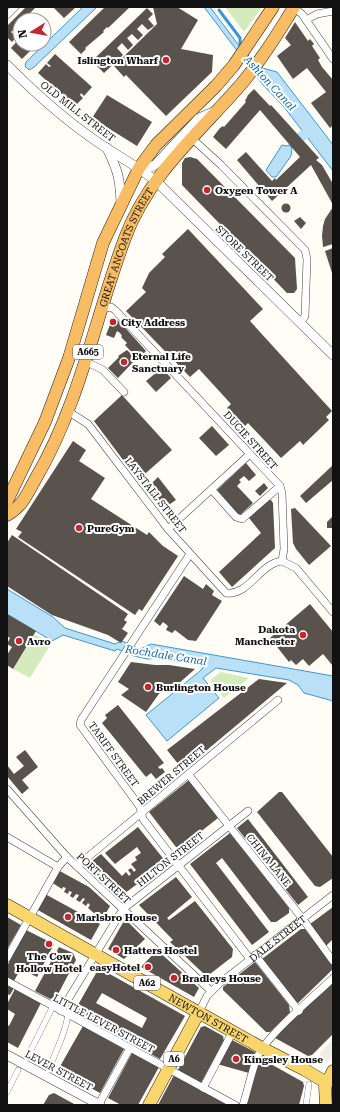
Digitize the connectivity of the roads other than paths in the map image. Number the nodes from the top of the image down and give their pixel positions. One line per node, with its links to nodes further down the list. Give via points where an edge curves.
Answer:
1 (15, 7): 5 (street)
2 (273, 7): 12 (highway, GREAT ANCOATS STREET / A665, via 234,65 156,145)
3 (294, 7): 6 (street); 9 (highway, GREAT ANCOATS STREET / A665, via 268,48 237,89)
4 (333, 11): 6 (street, via 317,14)
5 (7, 15)
6 (306, 20): 7 (street)
7 (333, 59)
8 (7, 65): 11 (street, OLD MILL STREET, via 52,107)
9 (217, 110): 12 (street, via 199,118 155,165); 13 (highway, GREAT ANCOATS STREET / A665)
10 (196, 143): 17 (street, via 305,250 305,316)
11 (107, 148): 12 (street, OLD MILL STREET); 14 (street, via 120,178)
12 (140, 168): 13 (street, STORE STREET); 14 (highway, GREAT ANCOATS STREET / A665)
13 (156, 181): 15 (highway, GREAT ANCOATS STREET / A665, via 125,237); 17 (street, STORE STREET)
14 (121, 204): 16 (highway, GREAT ANCOATS STREET / A665, via 103,243)
15 (101, 309): 16 (highway); 19 (highway, GREAT ANCOATS STREET / A665); 23 (street, DUCIE STREET, via 112,307)
16 (81, 314): 21 (highway, GREAT ANCOATS STREET / A665)
17 (301, 322): 18 (street, STORE STREET)
18 (333, 355)
19 (85, 361): 20 (street, via 103,370); 22 (highway, GREAT ANCOATS STREET / A665)
20 (124, 392)
21 (54, 400): 22 (highway); 26 (highway, GREAT ANCOATS STREET / A665, via 29,459)
22 (69, 412): 27 (highway, GREAT ANCOATS STREET / A665, via 18,509); 28 (street, LAYSTALL STREET, via 88,424)
23 (250, 454): 24 (street, DUCIE STREET); 25 (street)
24 (280, 486): 25 (street, via 244,518 239,519); 30 (street, via 284,549)
25 (212, 490): 28 (street)
26 (7, 501)
27 (7, 515)
28 (168, 529): 29 (street, LAYSTALL STREET)
29 (190, 554): 30 (street, LAYSTALL STREET, via 226,593 237,593 273,563); 36 (street, TARIFF STREET, via 81,720 80,726 139,805)
30 (282, 561): 31 (street, via 296,568)
31 (333, 612)
32 (278, 700): 33 (street, BREWER STREET)
33 (188, 774): 36 (street, BREWER STREET); 37 (street, CHINA LANE)
34 (7, 789): 39 (street, PORT STREET)
35 (248, 811): 37 (street, HILTON STREET)
36 (141, 812): 40 (street, TARIFF STREET, via 143,819); 41 (street, BREWER STREET)
37 (228, 826): 40 (street, HILTON STREET); 47 (street, CHINA LANE)
38 (7, 837): 42 (street)
39 (67, 857): 41 (street, PORT STREET); 42 (street)
40 (178, 864): 45 (street, HILTON STREET); 48 (street, TARIFF STREET)
41 (77, 866): 45 (street, PORT STREET)
42 (58, 867): 46 (street)
43 (333, 895): 47 (street, DALE STREET)
44 (7, 905): 46 (main road, NEWTON STREET / A62)
45 (123, 909): 51 (street, HILTON STREET); 54 (street, PORT STREET)
46 (29, 917): 49 (street); 51 (main road, NEWTON STREET / A62)
47 (302, 918): 48 (street, DALE STREET); 50 (street, CHINA LANE)
48 (253, 957): 54 (street, DALE STREET); 56 (street, TARIFF STREET)
49 (7, 958)
50 (333, 961)
51 (90, 962): 57 (main road, NEWTON STREET / A62); 58 (street, HILTON STREET)
52 (333, 978): 56 (street)
53 (7, 981): 58 (street, LITTLE LEVER STREET)
54 (211, 991): 57 (street, DALE STREET)
55 (53, 1005): 63 (street)
56 (299, 1011): 61 (street)
57 (199, 1012): 59 (main road, NEWTON STREET / A62); 64 (main road, DALE STREET / A6)
58 (65, 1013): 60 (street, LITTLE LEVER STREET); 66 (street, via 63,1034)
59 (233, 1031): 61 (main road, NEWTON STREET / A62); 70 (street)
60 (130, 1048): 64 (street, LITTLE LEVER STREET); 72 (street)
61 (262, 1048): 69 (main road, NEWTON STREET / A62, via 281,1057); 75 (street)
62 (7, 1055): 72 (street, LEVER STREET)
63 (27, 1058)
64 (169, 1069): 70 (street, LITTLE LEVER STREET); 73 (main road, DALE STREET / A6)
65 (18, 1070): 71 (street)
66 (50, 1070)
67 (333, 1071): 69 (main road)
68 (309, 1084): 76 (street)
69 (326, 1087): 77 (main road)
70 (202, 1088): 74 (street, LITTLE LEVER STREET)
71 (7, 1092)
72 (100, 1105)
73 (149, 1105)
74 (235, 1105)
75 (243, 1105)
76 (306, 1105)
77 (326, 1105)

